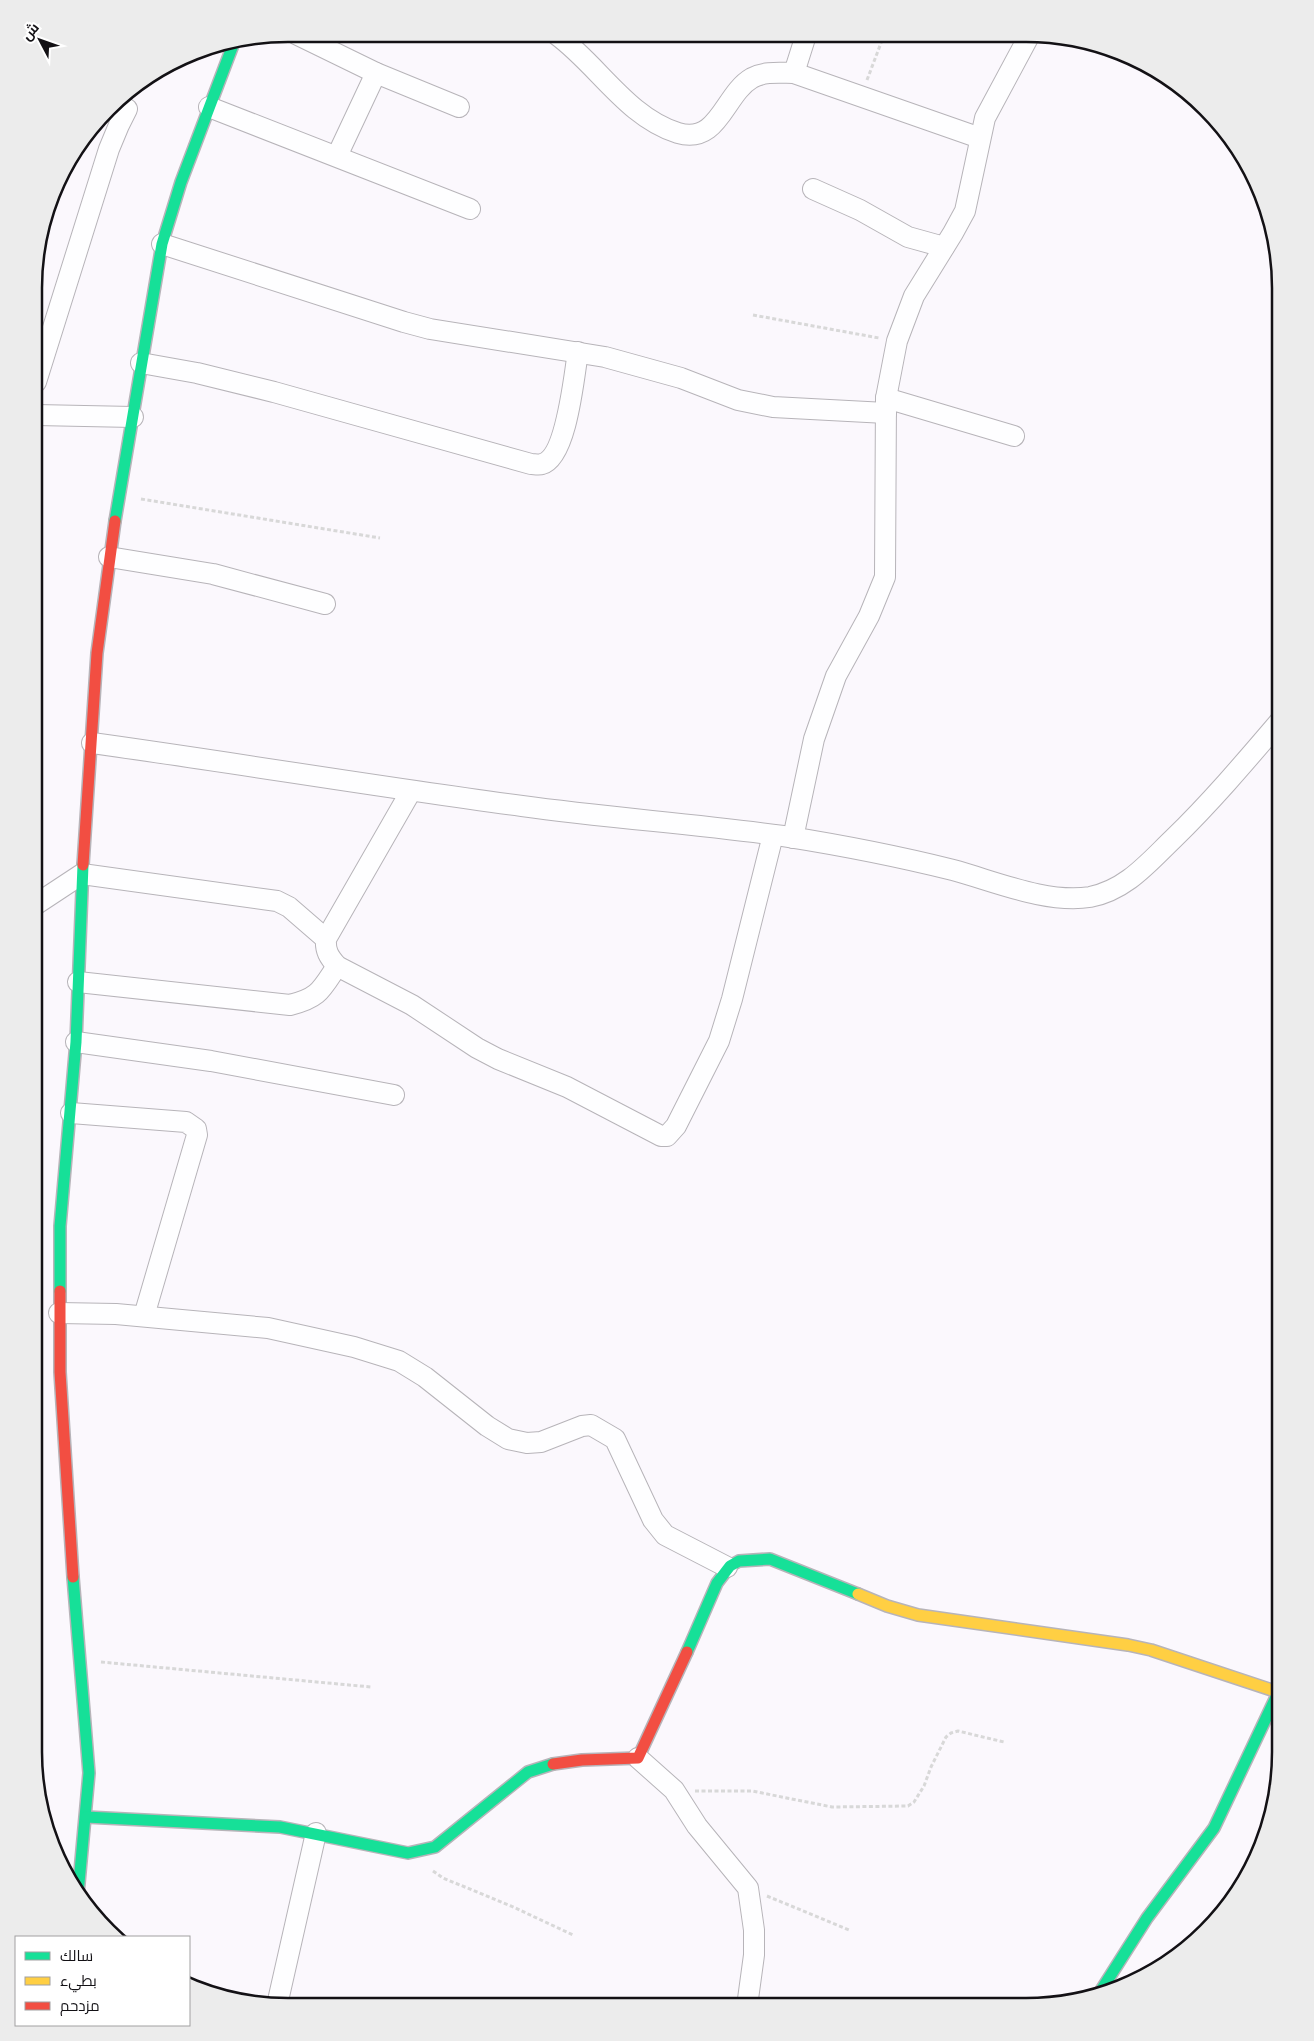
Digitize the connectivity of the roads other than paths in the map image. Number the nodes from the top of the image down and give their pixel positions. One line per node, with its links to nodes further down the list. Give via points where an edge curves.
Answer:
1 (312, 42): 6 (street)
2 (565, 42): 7 (street, via 631,106 675,132 688,135 700,134 714,124 752,78 771,72)
3 (804, 42): 7 (street)
4 (1026, 42): 11 (street, via 985,118)
5 (231, 49): 8 (street)
6 (376, 73): 9 (street); 12 (street)
7 (794, 73): 11 (street)
8 (209, 107): 12 (street); 15 (street)
9 (459, 108)
10 (127, 109): 18 (street, via 109,149)
11 (980, 138): 16 (street, via 965,211)
12 (337, 156): 14 (street)
13 (813, 189): 16 (street, via 908,237)
14 (470, 209)
15 (162, 244): 17 (street, via 430,329); 19 (street)
16 (944, 247): 20 (street, via 914,296 896,341)
17 (578, 352): 19 (street, via 566,425 550,460 542,464 531,464 256,387); 20 (street, via 652,370 738,400 774,407)
18 (42, 363)
19 (141, 363): 22 (street)
20 (886, 405): 23 (street); 30 (street, via 885,577 869,616 836,676 814,738)
21 (42, 415): 22 (street)
22 (133, 417): 24 (street)
23 (1014, 436)
24 (109, 557): 25 (street, via 213,574); 27 (street, via 97,653)
25 (324, 604)
26 (1272, 730): 30 (street, via 1204,809 1149,863 1120,885 1090,897 1046,895 886,855)
27 (92, 743): 28 (street); 31 (street)
28 (411, 791): 29 (street); 33 (street)
29 (773, 835): 30 (street); 34 (street, via 719,1041 676,1126 667,1136 661,1136 568,1087 498,1059 412,1006)
30 (793, 838)
31 (82, 874): 32 (street); 33 (street, via 277,902 289,907); 35 (street)
32 (42, 900)
33 (326, 939): 34 (street, via 325,948)
34 (337, 966): 35 (street, via 308,1001 290,1005)
35 (78, 982): 36 (street)
36 (76, 1042): 37 (street, via 210,1061); 38 (street)
37 (394, 1095)
38 (70, 1113): 39 (street, via 60,1226); 40 (street, via 186,1122 196,1129 197,1135)
39 (59, 1313): 40 (street); 45 (street, via 66,1484 89,1773)
40 (144, 1316): 41 (street, via 268,1328 354,1347 399,1361 508,1440 541,1442 591,1425 615,1439 653,1520 665,1536)
41 (727, 1567): 42 (street, via 750,1558 770,1559 887,1606 918,1615 1128,1645); 44 (street, via 709,1599)
42 (1272, 1690)
43 (1272, 1707): 48 (street, via 1214,1828 1147,1918)
44 (638, 1758): 46 (street, via 563,1762 528,1772 435,1847 408,1853); 50 (street, via 674,1790 697,1826 748,1888 754,1930)
45 (86, 1817): 46 (street); 47 (street)
46 (316, 1833): 49 (street)
47 (79, 1882)
48 (1104, 1985)
49 (279, 1998)
50 (748, 1998)

